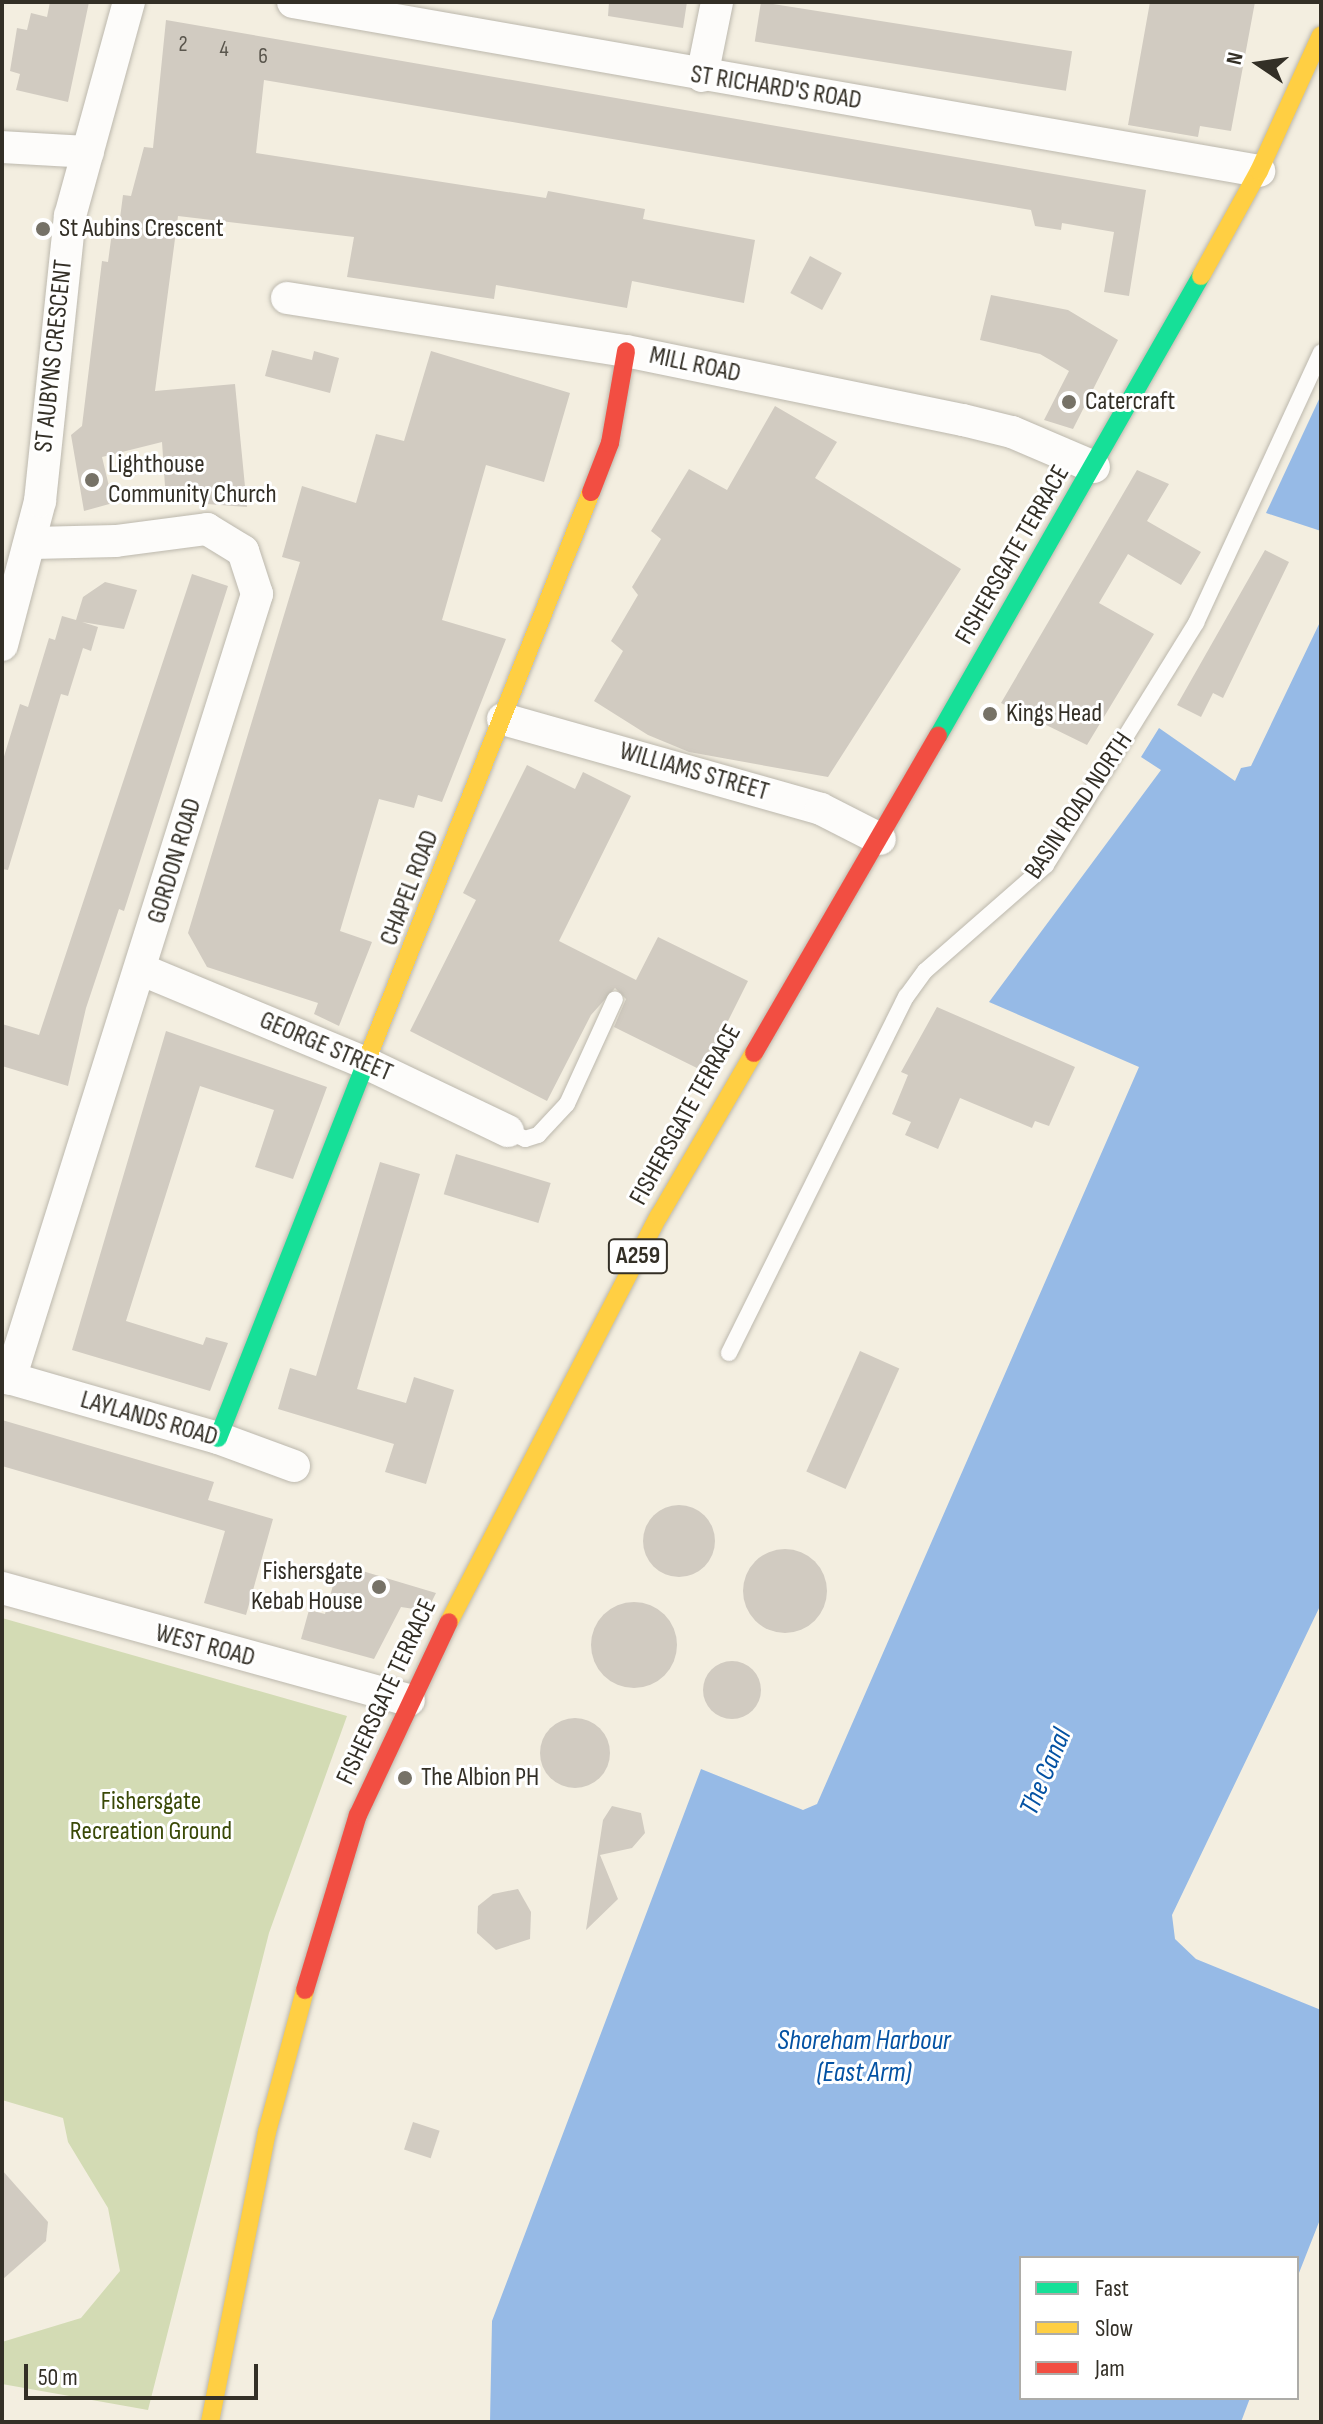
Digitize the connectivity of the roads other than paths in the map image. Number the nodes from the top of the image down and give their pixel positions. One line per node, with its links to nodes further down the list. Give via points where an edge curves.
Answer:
1 (129, 2): 7 (street, ST AUBYNS CRESCENT)
2 (293, 2): 5 (street, ST RICHARD'S ROAD)
3 (717, 2): 5 (street)
4 (1321, 35): 8 (main road, FISHERSGATE TERRACE / A259)
5 (702, 76): 8 (street, ST RICHARD'S ROAD)
6 (2, 147): 7 (street)
7 (88, 152): 13 (street, ST AUBYNS CRESCENT, via 60,281)
8 (1259, 171): 12 (main road, FISHERSGATE TERRACE / A259)
9 (287, 298): 10 (street, MILL ROAD)
10 (626, 351): 12 (street, MILL ROAD, via 1012,432); 15 (main road, CHAPEL ROAD, via 610,443)
11 (1321, 353): 21 (lane, BASIN ROAD NORTH, via 1196,623 1046,865 946,951 906,997)
12 (1094, 467): 16 (main road, FISHERSGATE TERRACE / A259)
13 (33, 543): 14 (street, ST AUBYNS CRESCENT); 17 (street, GORDON ROAD, via 207,529 234,542 256,578 257,594)
14 (2, 645)
15 (503, 719): 16 (street, WILLIAMS STREET, via 821,809); 19 (main road, CHAPEL ROAD)
16 (880, 839): 26 (main road, FISHERSGATE TERRACE / A259, via 659,1216)
17 (142, 970): 19 (street, GEORGE STREET); 22 (street, GORDON ROAD)
18 (615, 999): 20 (lane, via 567,1104 538,1135 525,1139)
19 (370, 1065): 20 (street, GEORGE STREET); 23 (main road, CHAPEL ROAD)
20 (508, 1131)
21 (729, 1353)
22 (6, 1378): 23 (street, LAYLANDS ROAD)
23 (218, 1438): 24 (street, LAYLANDS ROAD)
24 (294, 1466)
25 (2, 1588): 26 (street, WEST ROAD)
26 (409, 1700): 27 (main road, FISHERSGATE TERRACE / A259, via 358,1815 320,1932 267,2132)
27 (210, 2422)

